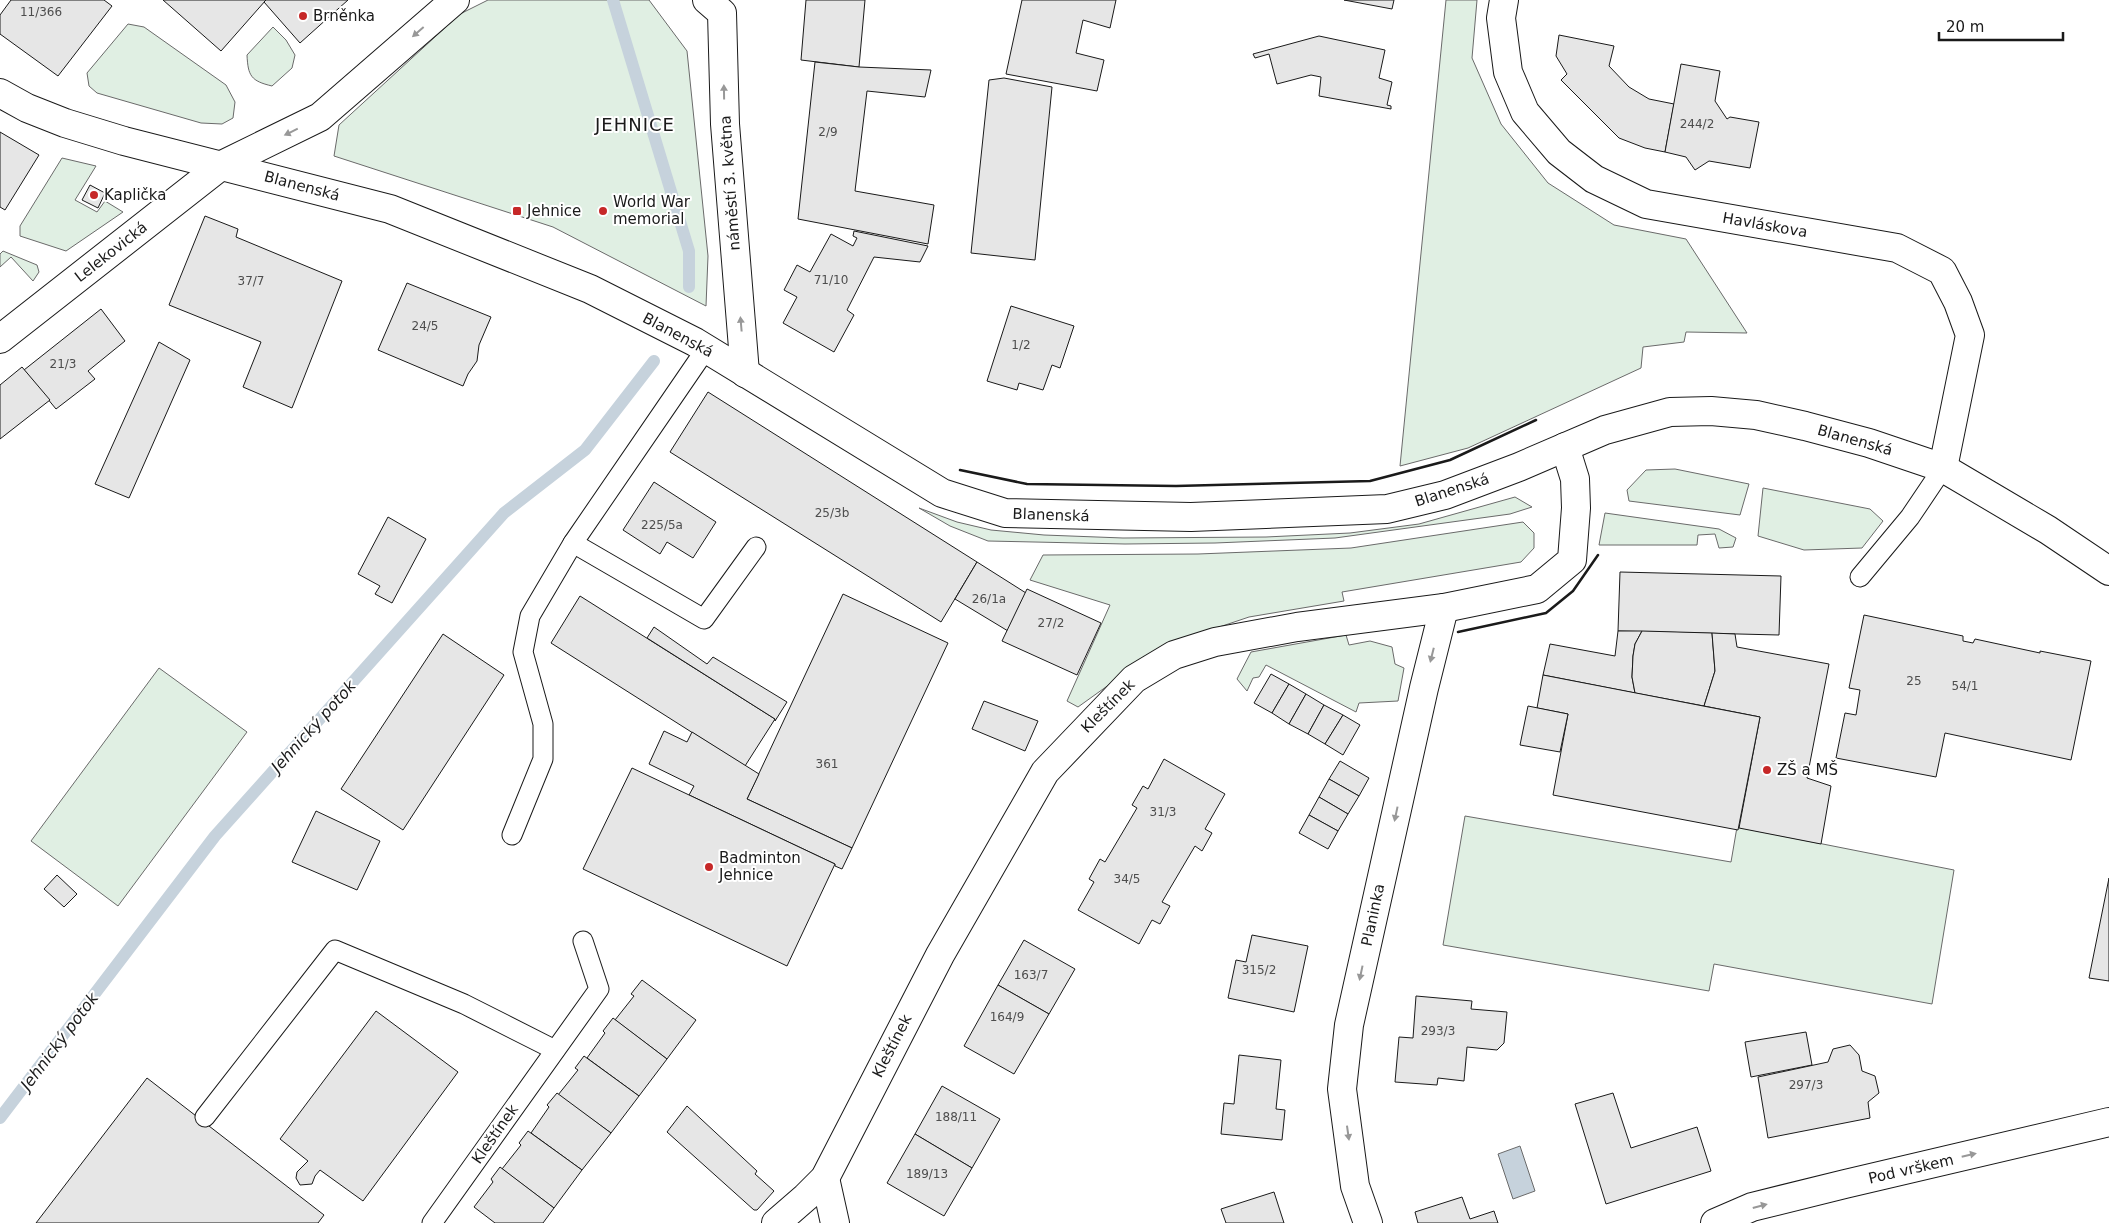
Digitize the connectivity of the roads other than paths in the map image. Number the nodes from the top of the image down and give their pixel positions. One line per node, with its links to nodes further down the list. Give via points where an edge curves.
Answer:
1 (455, 0): 5 (street, one-way to 5, via 320,117)
2 (707, 0): 8 (street, náměstí 3. května, one-way to 2, via 725,124 722,13)
3 (1504, 0): 10 (street, Havláskova, via 1501,18 1508,72 1525,112 1559,152 1594,178 1646,204 1897,248 1942,271 1970,335)
4 (0, 93): 5 (street, Blanenská, via 65,123)
5 (222, 165): 6 (street, Lelekovická); 7 (street, Blanenská, via 390,209 590,289)
6 (0, 339)
7 (706, 349): 8 (street, Blanenská); 11 (lane)
8 (745, 373): 9 (street, Blanenská, via 942,493 1005,513 1191,517 1387,509 1445,495)
9 (1566, 447): 10 (street, Blanenská, via 1605,430 1670,412 1711,411 1756,415 1805,426 1869,442); 15 (street, Kleštínek, via 1575,479 1572,560 1537,589)
10 (1943, 468): 13 (street, Blanenská, via 2048,530); 14 (lane, via 1910,517)
11 (573, 543): 12 (lane, via 704,619); 16 (lane, via 530,616 523,652 543,724 543,759)
12 (756, 547)
13 (2109, 571)
14 (1860, 577)
15 (1444, 608): 21 (street, Kleštínek, via 1297,627 1216,642 1174,655 1134,679 1044,772 940,954); 25 (street, Planinka, one-way to 25, via 1349,1026 1342,1089 1355,1186)
16 (512, 835)
17 (582, 941): 18 (lane, Kleštínek, via 599,989)
18 (555, 1050): 19 (lane, via 464,1004 335,950); 22 (lane, Kleštínek)
19 (205, 1117)
20 (2109, 1122): 26 (street, Pod vrškem, one-way to 20, via 1752,1207)
21 (824, 1178): 23 (street, Kleštínek); 24 (street)
22 (432, 1223)
23 (776, 1223)
24 (835, 1223)
25 (1368, 1223)
26 (1715, 1223)

